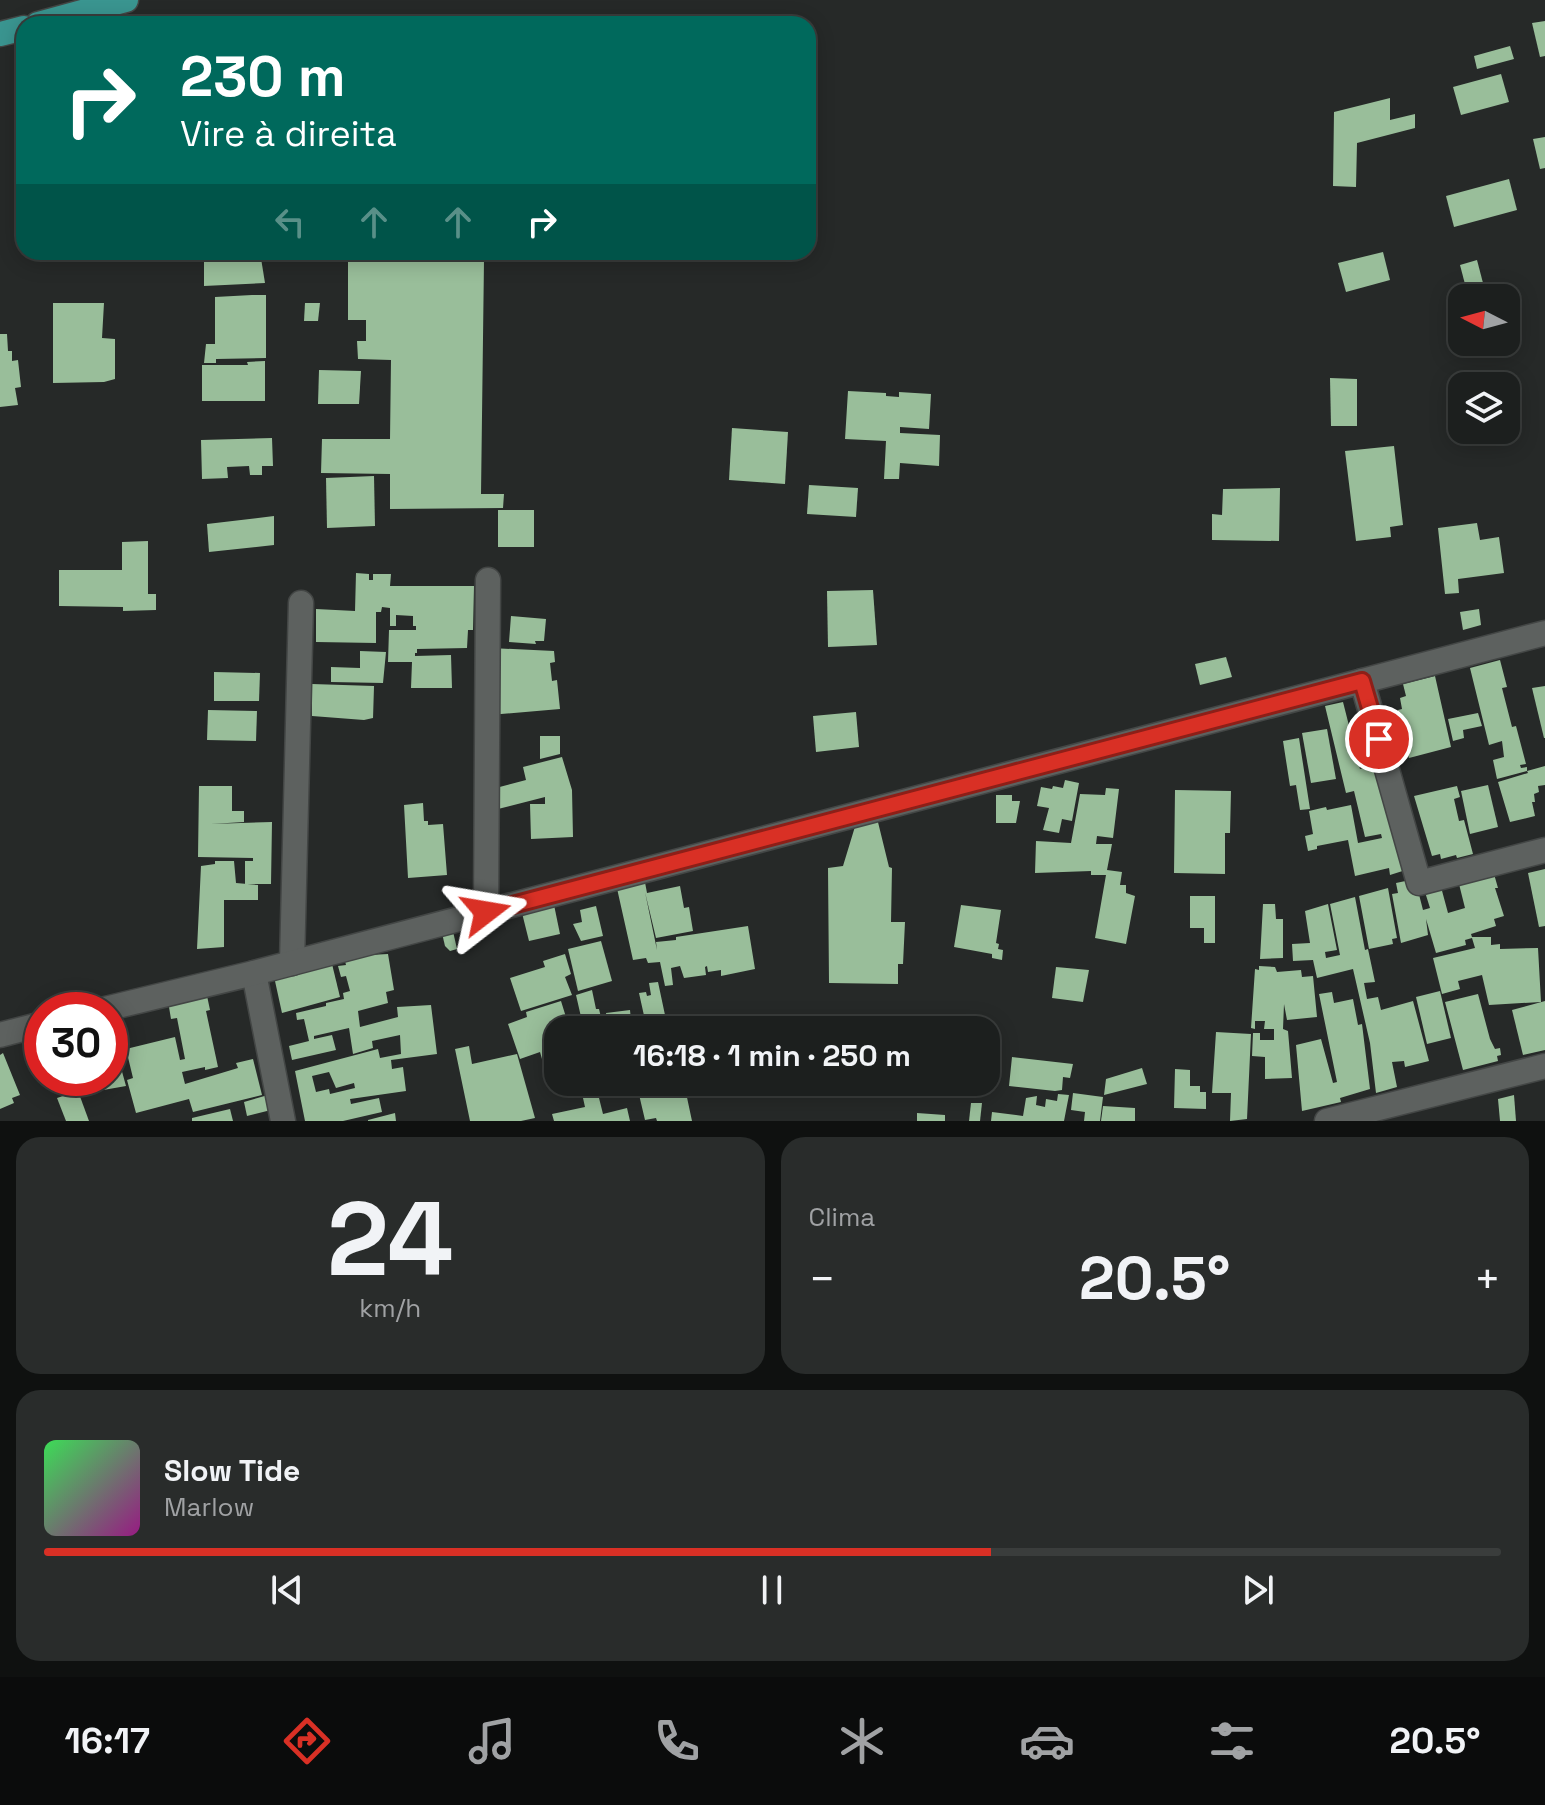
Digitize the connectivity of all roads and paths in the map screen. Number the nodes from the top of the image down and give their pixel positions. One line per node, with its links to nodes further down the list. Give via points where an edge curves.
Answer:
1 (126, 0): 2 (main road)
2 (67, 16)
3 (488, 580): 8 (street)
4 (301, 603): 9 (street)
5 (1545, 633): 6 (street)
6 (1362, 681): 7 (street, via 1419,883); 8 (street)
7 (1545, 850)
8 (486, 912): 9 (street)
9 (292, 963): 10 (street)
10 (254, 973): 11 (street); 15 (street)
11 (128, 1003)
12 (24, 1029): 13 (street)
13 (0, 1035)
14 (1545, 1066): 16 (street)
15 (283, 1121)
16 (1327, 1121)

